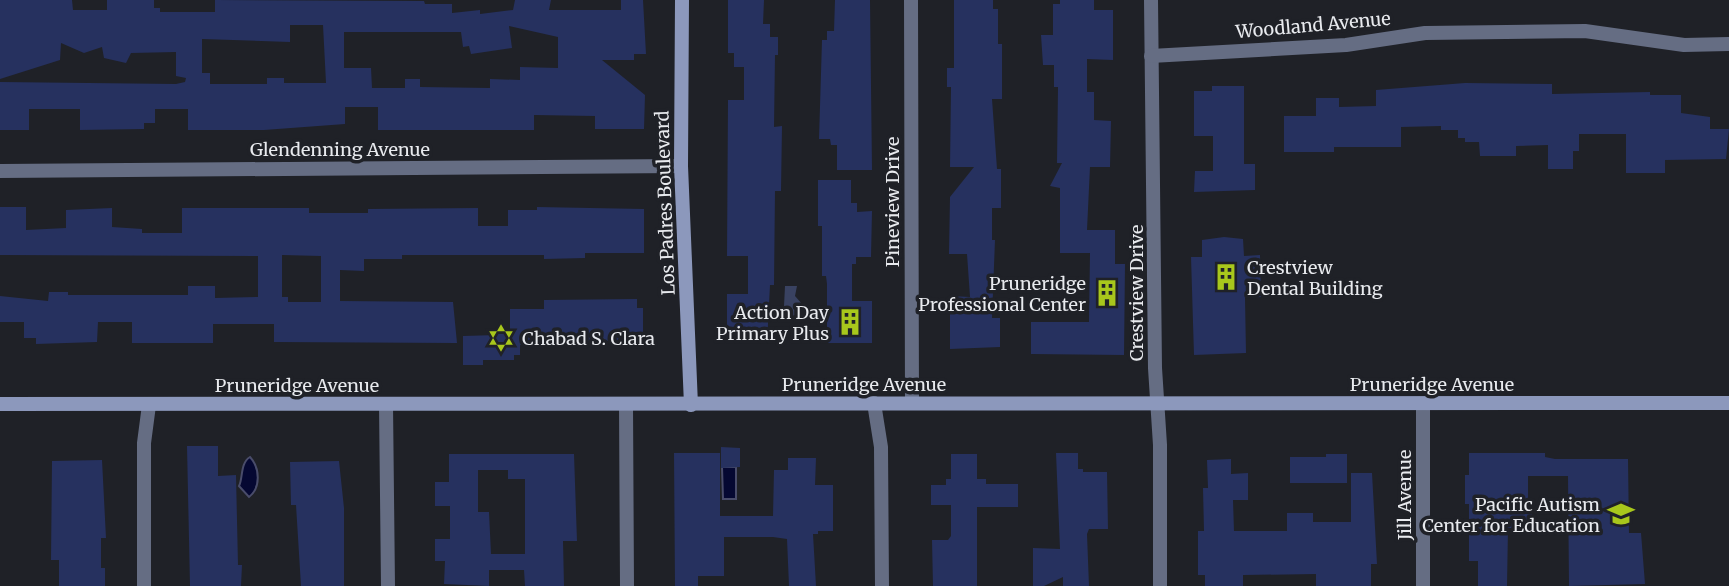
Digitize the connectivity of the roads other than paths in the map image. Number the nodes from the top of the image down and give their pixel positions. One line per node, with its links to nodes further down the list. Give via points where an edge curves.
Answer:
1 (682, 0): 6 (main road, Los Padres Boulevard)
2 (911, 0): 9 (street, Pineview Drive)
3 (1151, 0): 5 (street, Crestview Drive)
4 (1729, 44): 5 (street, Woodland Avenue, via 1684,46 1585,31 1425,33 1346,45)
5 (1151, 56): 14 (street, Crestview Drive)
6 (681, 166): 7 (street, Glendenning Avenue); 17 (main road, Los Padres Boulevard)
7 (0, 171)
8 (874, 403): 9 (main road, Pruneridge Avenue); 17 (main road, Pruneridge Avenue); 21 (street, via 881,447)
9 (912, 403): 14 (main road, Pruneridge Avenue)
10 (1729, 403): 15 (main road, Pruneridge Avenue)
11 (0, 404): 16 (main road, Pruneridge Avenue)
12 (386, 404): 13 (main road, Pruneridge Avenue); 16 (main road, Pruneridge Avenue); 19 (street)
13 (626, 404): 17 (main road, Pruneridge Avenue); 20 (street)
14 (1158, 404): 15 (main road, Pruneridge Avenue); 22 (street, Crestview Drive)
15 (1423, 404): 23 (street, Jill Avenue)
16 (149, 405): 18 (street, via 144,443)
17 (691, 405)
18 (144, 586)
19 (388, 586)
20 (627, 586)
21 (882, 586)
22 (1160, 586)
23 (1423, 586)

